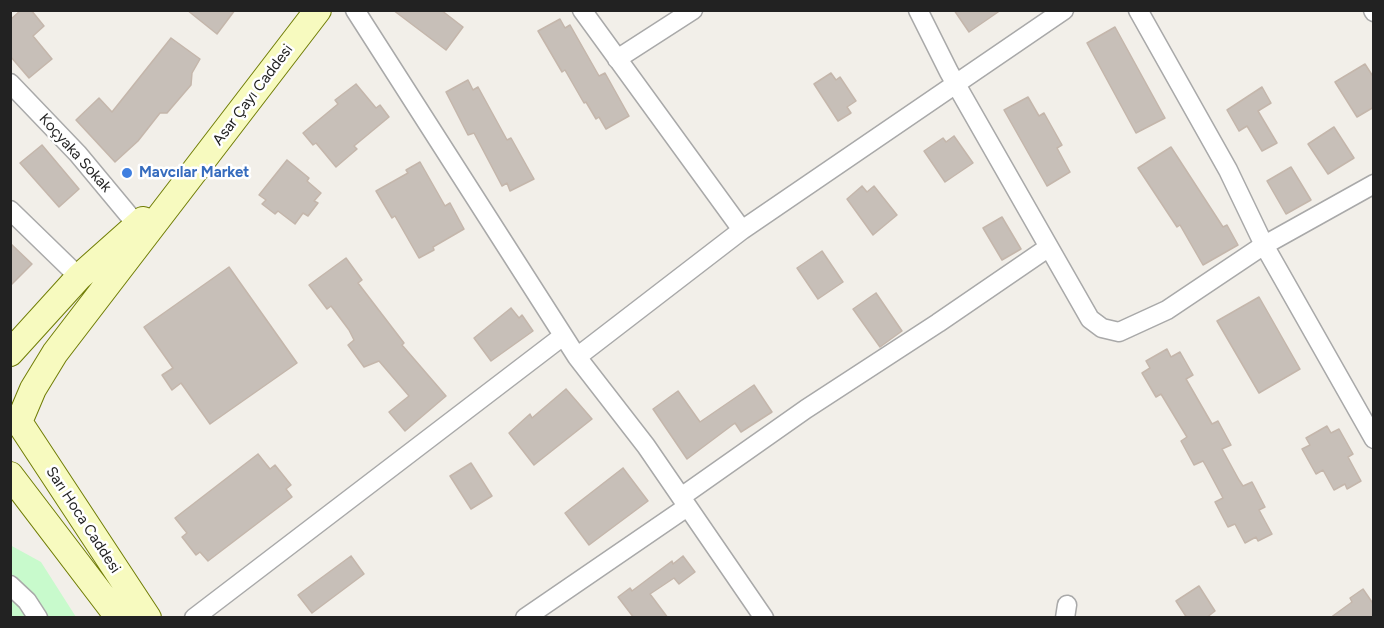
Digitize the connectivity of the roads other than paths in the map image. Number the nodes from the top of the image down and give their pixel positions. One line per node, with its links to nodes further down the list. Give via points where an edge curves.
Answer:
1 (318, 10): 11 (street, Asar Çayı Caddesi)
2 (355, 10): 19 (street)
3 (582, 10): 8 (street)
4 (693, 10): 8 (street)
5 (918, 10): 10 (street)
6 (1064, 10): 10 (street)
7 (1138, 10): 16 (street, via 1228,170)
8 (617, 59): 15 (street)
9 (10, 82): 14 (street, Koçyaka Sokak, via 78,153)
10 (957, 86): 15 (street); 17 (street)
11 (188, 179): 14 (street); 22 (street, via 55,353)
12 (1374, 184): 16 (street)
13 (10, 210): 18 (street)
14 (137, 225): 18 (street)
15 (742, 231): 21 (street)
16 (1264, 245): 17 (street, via 1167,310 1119,332 1102,328 1090,319); 23 (street)
17 (1049, 247): 25 (street, via 806,409)
18 (79, 277): 20 (street)
19 (563, 336): 21 (street); 30 (street)
20 (10, 353)
21 (577, 357): 25 (street)
22 (13, 420): 29 (street, Sarı Hoca Caddesi)
23 (1374, 439)
24 (10, 475): 28 (street, Sarı Hoca Caddesi)
25 (684, 502): 31 (street); 32 (street)
26 (10, 585): 27 (street)
27 (38, 618)
28 (119, 618)
29 (148, 618)
30 (194, 618)
31 (525, 618)
32 (764, 618)

